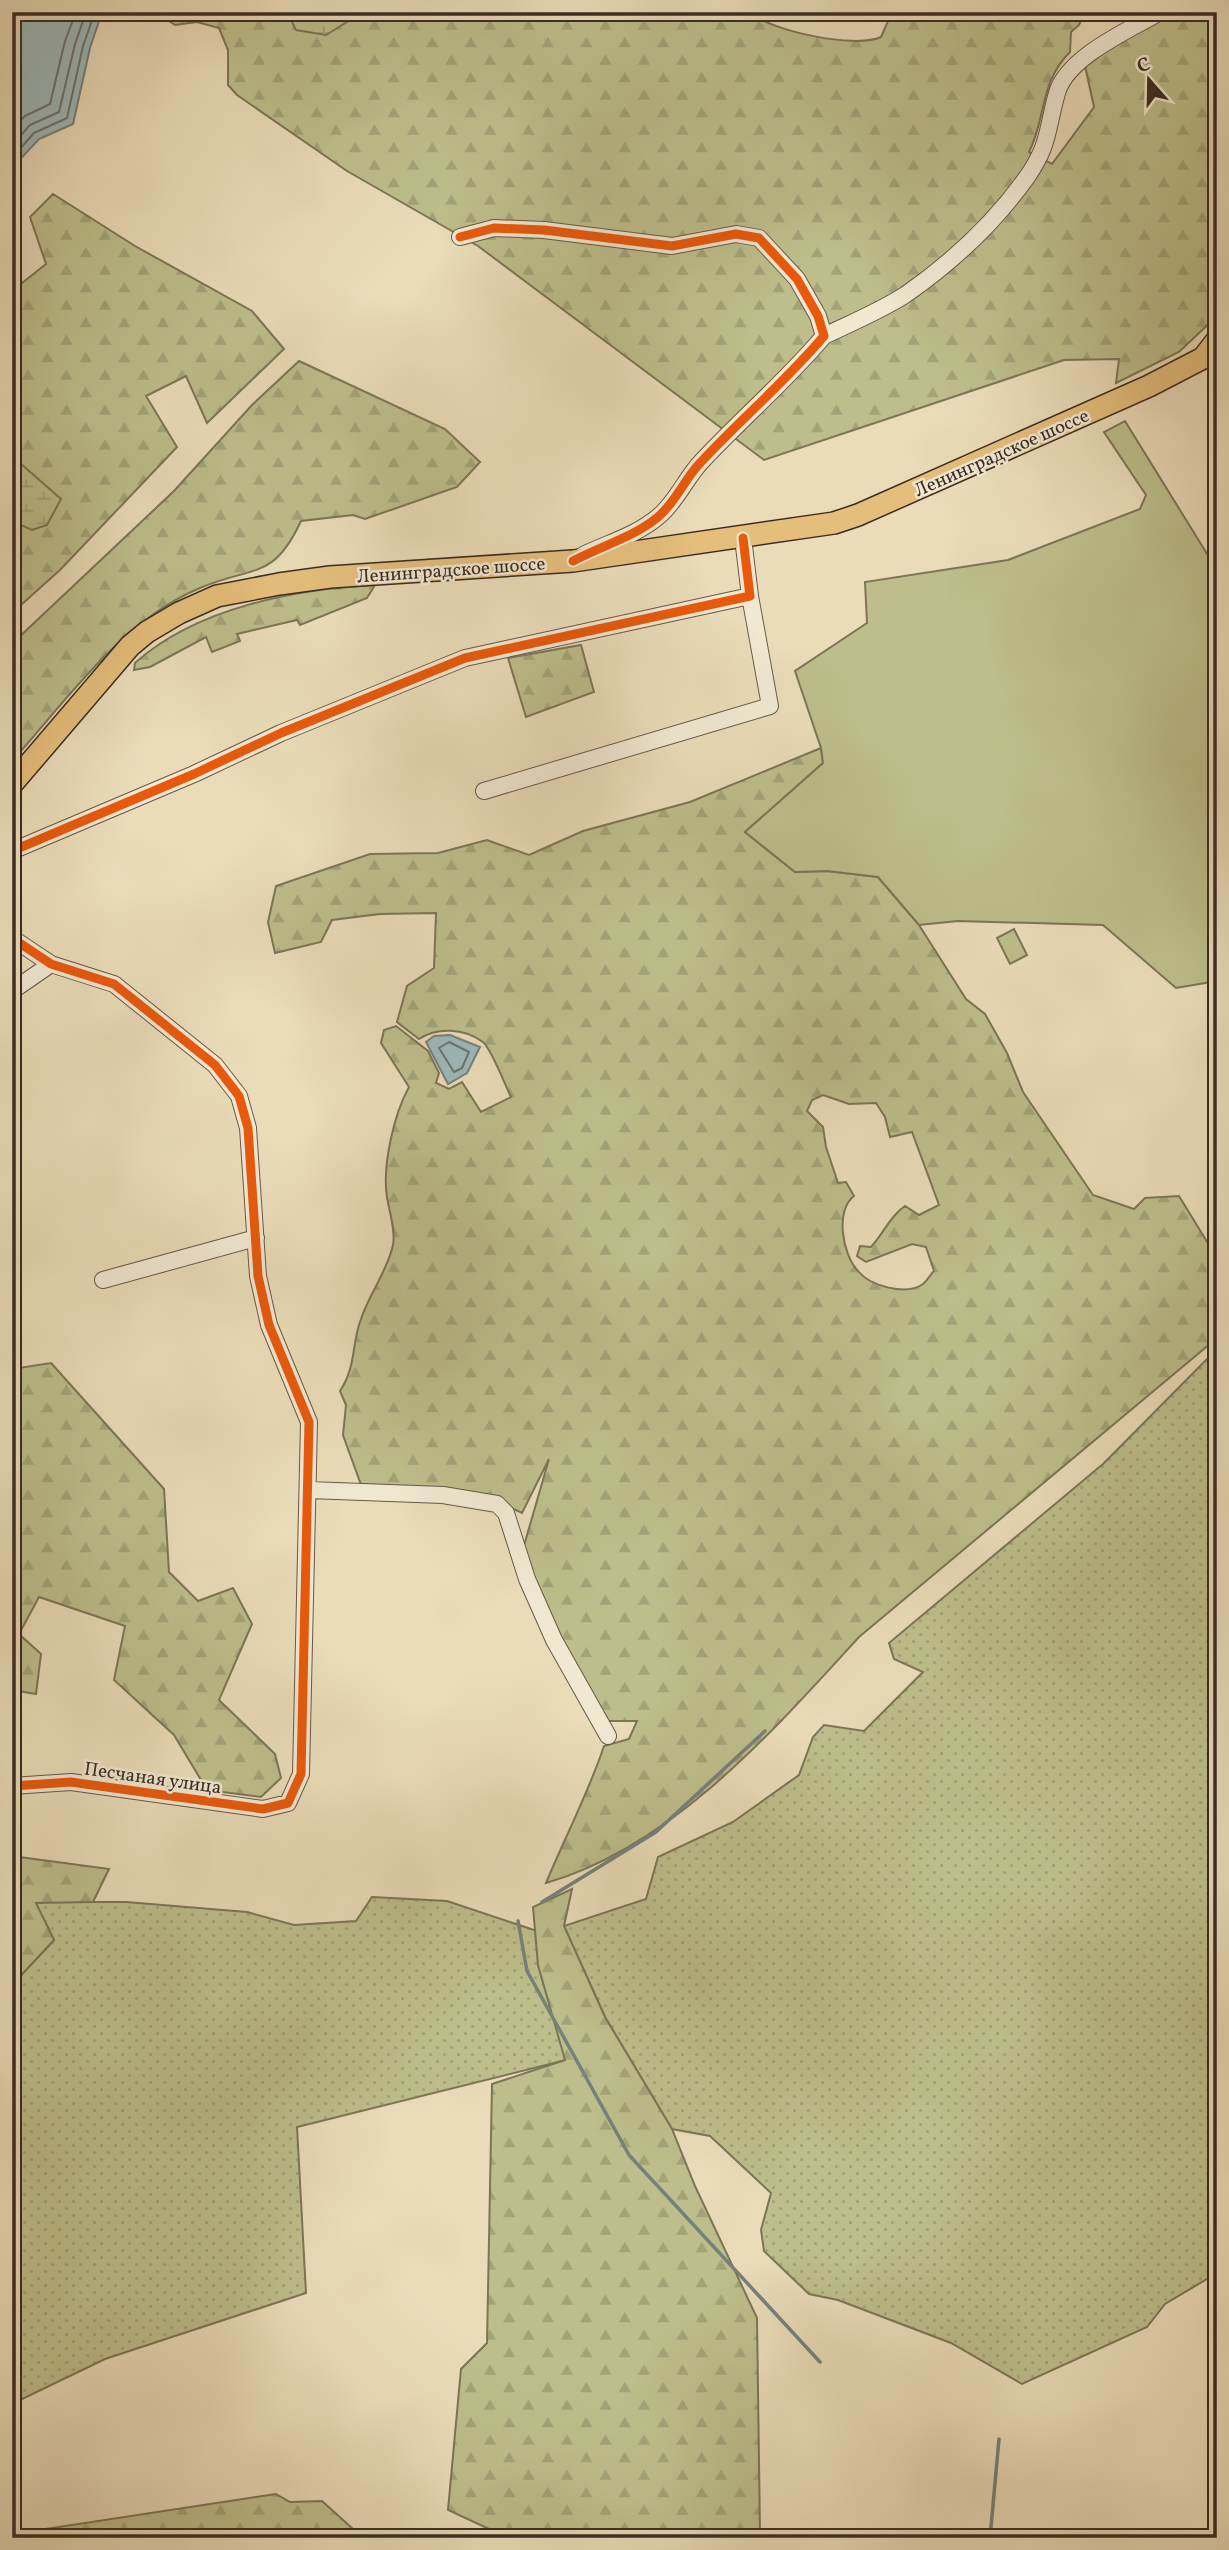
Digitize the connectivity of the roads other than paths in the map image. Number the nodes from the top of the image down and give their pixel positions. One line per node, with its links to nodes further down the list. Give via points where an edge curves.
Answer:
1 (1160, 12): 3 (street, via 1080,60 1058,90 1048,141 1028,176 970,242 904,295)
2 (460, 237): 3 (street, via 494,228 672,246 736,234 759,238 797,279)
3 (824, 336): 6 (street, via 796,370 739,420 660,516 630,536)
4 (1217, 340): 5 (main road, Ленинградское шоссе, via 1203,358 1149,386 858,515 804,530)
5 (743, 538): 6 (main road, Ленинградское шоссе); 7 (street)
6 (573, 561): 8 (main road, Ленинградское шоссе, via 330,577 217,596 179,613 130,646)
7 (750, 596): 9 (street, via 771,706); 10 (street, via 465,658)
8 (12, 784)
9 (484, 791)
10 (12, 851)
11 (12, 938): 12 (street)
12 (51, 964): 13 (street); 14 (street, via 114,985 215,1065 239,1096 248,1128)
13 (12, 991)
14 (256, 1238): 15 (street); 16 (street, via 258,1276 269,1325 309,1422)
15 (103, 1280)
16 (309, 1490): 17 (street, via 443,1495 496,1504 506,1513 527,1579 554,1640); 18 (street, Песчаная улица, via 301,1774 288,1803 263,1809 71,1782)
17 (608, 1736)
18 (12, 1786)

